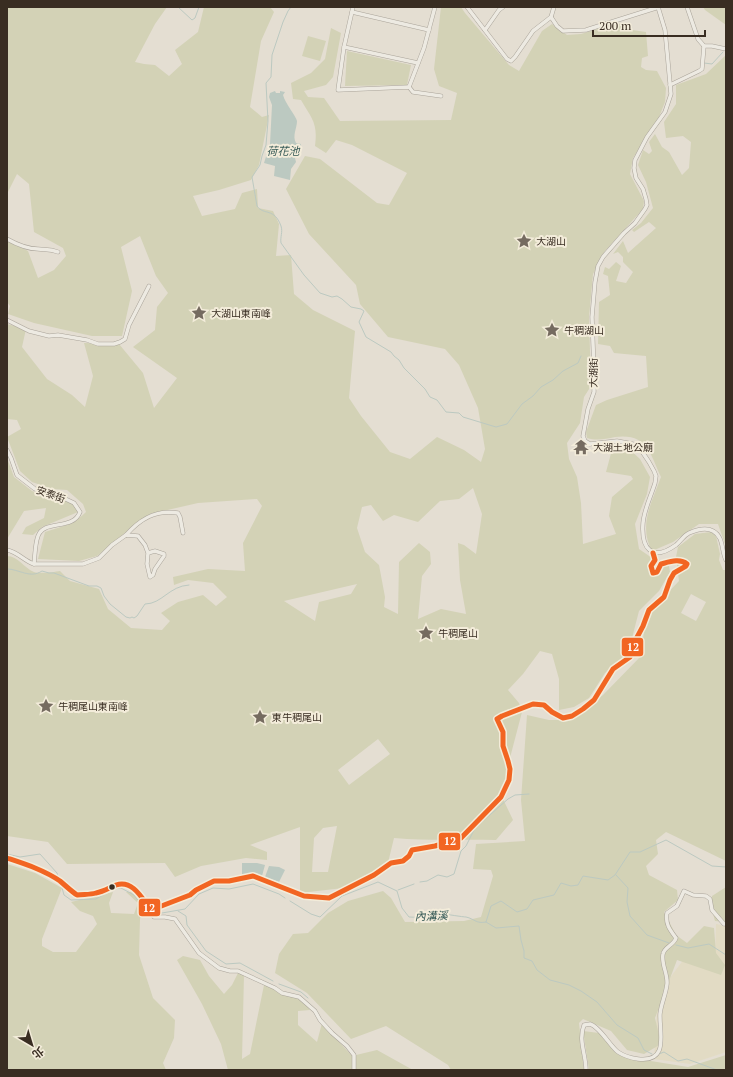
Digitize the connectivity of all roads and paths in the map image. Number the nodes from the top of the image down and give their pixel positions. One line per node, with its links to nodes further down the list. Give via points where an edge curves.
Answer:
1 (353, 7): 8 (street)
2 (435, 7): 10 (street)
3 (467, 7): 11 (street)
4 (504, 7): 11 (street)
5 (554, 7): 9 (street)
6 (659, 7): 9 (street, via 586,30 563,31); 16 (street, via 665,30)
7 (687, 7): 12 (street, via 698,39)
8 (352, 12): 10 (street); 13 (street)
9 (551, 17): 11 (street, via 533,31 511,61)
10 (429, 30): 15 (street)
11 (485, 30)
12 (704, 46): 14 (street); 16 (street, via 702,69)
13 (344, 47): 15 (street); 17 (street, via 338,90)
14 (726, 49)
15 (418, 63): 17 (street)
16 (670, 85): 28 (street, 大湖街, via 668,104 635,160 636,178 643,189 647,205 598,266 592,317 594,392 583,436 590,444 617,441 633,444 639,447 649,462 656,476 643,522 643,538 645,547)
17 (409, 87): 18 (street, via 413,92)
18 (441, 96)
19 (7, 239): 20 (street, via 37,250)
20 (58, 252)
21 (149, 286): 22 (street, via 129,325 125,339 114,344 98,344 58,335 48,336 29,331)
22 (7, 320)
23 (7, 450): 30 (street, 安泰街, via 17,475 35,489 55,494 74,503 80,512 71,522 43,530 38,535)
24 (183, 533): 25 (street, via 178,513 168,511 150,516)
25 (126, 535): 27 (street, via 138,536); 30 (street, via 99,558 83,564)
26 (7, 550): 30 (street)
27 (148, 552): 27 (street, via 147,564 150,577 164,554)
28 (654, 553): 29 (street, via 670,549 694,531 709,530 719,537); 32 (street, via 655,560 651,566 653,573 657,572 661,564 672,561 684,561 687,564 674,573 664,596 649,610 630,657 614,669 594,700 572,716 563,718 544,706 532,704 498,719 510,769 506,790 462,838 412,850 410,856 403,861 392,863 328,898 304,896 253,876 214,881 190,895)
29 (726, 560)
30 (34, 564)
31 (7, 858): 32 (street, via 59,880 77,895 95,894 117,885 125,885 135,889)
32 (151, 910): 34 (street, via 154,917 175,919 198,953 219,968 238,971 282,993 299,996 351,1050 354,1055)
33 (726, 924): 35 (street, via 712,910 710,899 684,891 677,906 667,913 666,919 668,928 676,938 663,953 667,984 660,1014 661,1047 656,1055 648,1059 630,1058 618,1052 597,1029 590,1024 584,1025 580,1033)
34 (354, 1070)
35 (586, 1070)

